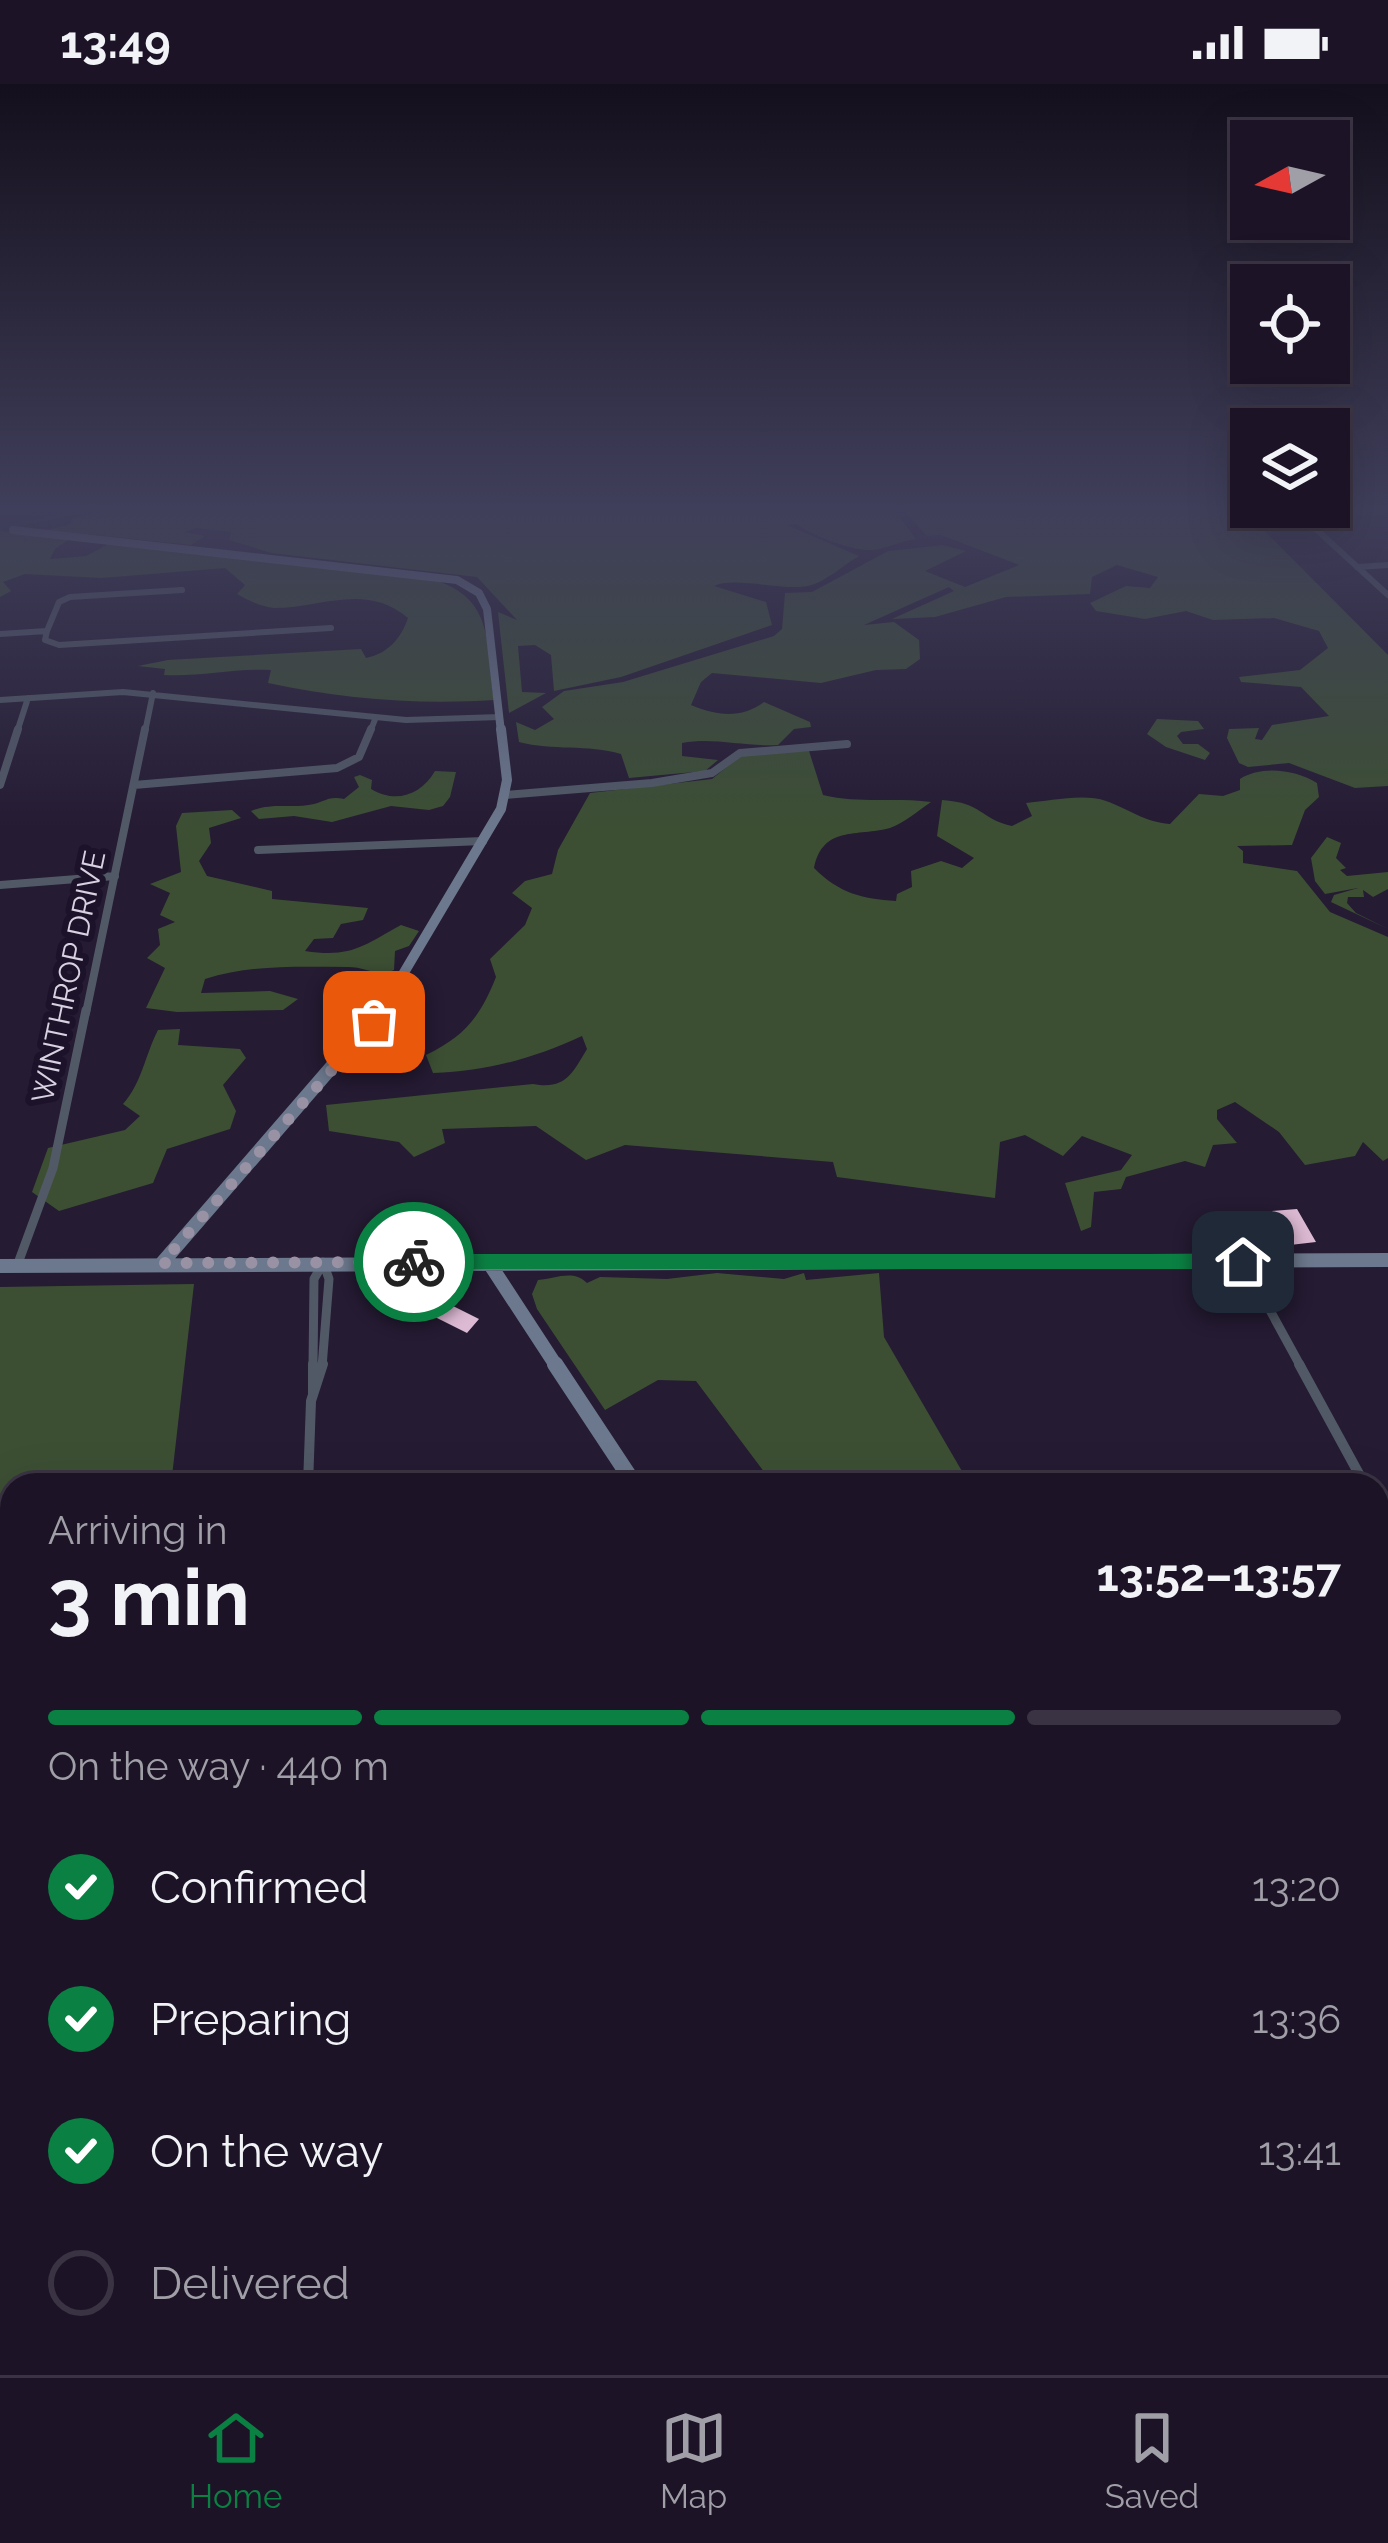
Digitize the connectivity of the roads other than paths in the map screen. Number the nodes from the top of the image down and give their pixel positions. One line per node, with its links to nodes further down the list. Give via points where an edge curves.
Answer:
1 (54, 615): 4 (street)
2 (487, 615): 10 (street)
3 (331, 628): 4 (street, via 58,645 45,640)
4 (47, 631): 5 (street)
5 (0, 634)
6 (153, 693): 7 (street); 9 (street); 13 (street, WINTHROP DRIVE)
7 (28, 698): 8 (street); 12 (street)
8 (0, 700)
9 (376, 717): 10 (street); 13 (street, via 359,757 337,768)
10 (500, 717): 14 (street)
11 (847, 745): 14 (street, via 740,752 712,773 652,783)
12 (0, 785)
13 (134, 785): 17 (street, WINTHROP DRIVE)
14 (506, 795): 15 (street)
15 (483, 841): 16 (street); 22 (street, via 374,1022)
16 (258, 850)
17 (115, 876): 18 (street); 24 (street, WINTHROP DRIVE, via 52,1168)
18 (0, 885)
19 (1388, 1260): 21 (street)
20 (323, 1262): 22 (street); 23 (street); 25 (street, via 326,1355 313,1395)
21 (1243, 1262): 23 (street); 27 (street)
22 (162, 1263): 24 (street)
23 (489, 1263): 26 (street)
24 (8, 1266)
25 (309, 1473)
26 (627, 1473)
27 (1358, 1473)

